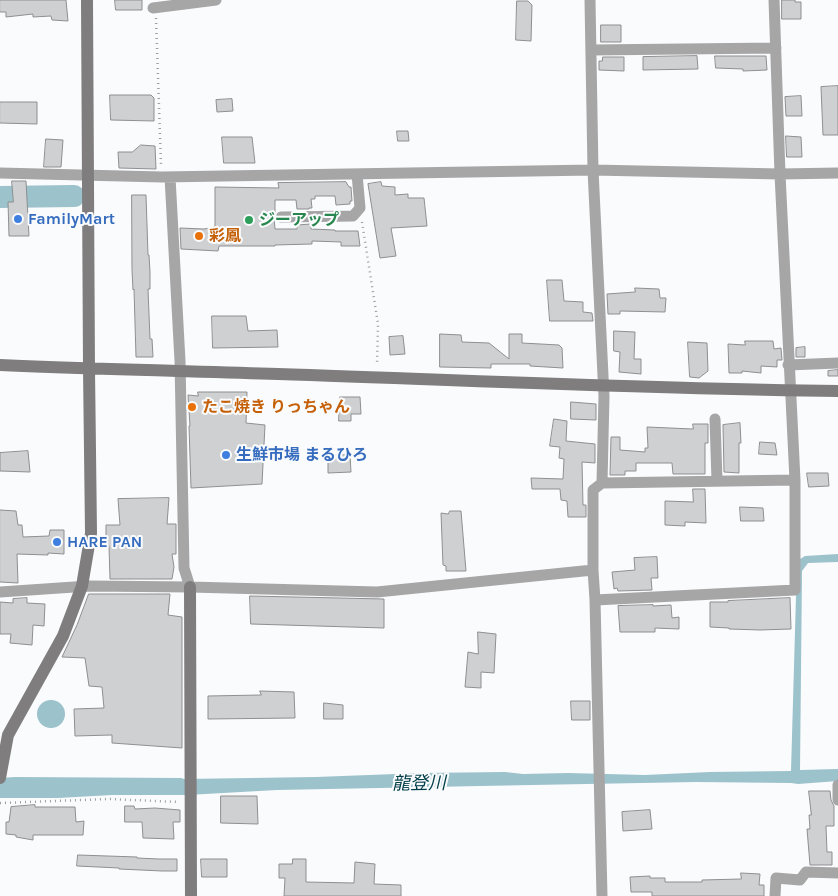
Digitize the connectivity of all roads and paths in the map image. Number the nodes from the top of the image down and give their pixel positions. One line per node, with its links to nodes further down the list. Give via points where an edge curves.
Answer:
1 (87, 0): 11 (street)
2 (216, 0): 5 (street)
3 (590, 0): 7 (street)
4 (774, 0): 6 (street)
5 (153, 8): 14 (path, via 156,12)
6 (776, 48): 7 (street); 13 (street)
7 (591, 50): 8 (street)
8 (593, 170): 12 (street); 13 (street); 23 (street)
9 (0, 173): 11 (street)
10 (838, 173): 13 (street)
11 (88, 174): 14 (street); 20 (street)
12 (357, 174): 14 (street); 15 (street)
13 (780, 174): 19 (street)
14 (166, 177): 22 (street)
15 (360, 208): 16 (street, via 353,216); 21 (path, via 378,324)
16 (281, 217)
17 (838, 363): 19 (street)
18 (0, 365): 20 (street)
19 (788, 365): 24 (street)
20 (89, 369): 22 (street); 31 (street, via 91,533)
21 (377, 369)
22 (180, 372): 23 (street); 32 (street, via 184,568)
23 (604, 385): 24 (street); 29 (street)
24 (790, 390): 25 (street); 27 (street)
25 (838, 391)
26 (715, 419): 28 (street)
27 (795, 480): 28 (street); 34 (street, via 794,590)
28 (717, 481): 29 (street)
29 (602, 483): 30 (street, via 593,490)
30 (593, 570): 32 (street, via 377,592); 34 (street)
31 (82, 586): 32 (street); 33 (street); 35 (street, via 63,636 8,735)
32 (190, 587): 39 (street)
33 (0, 592)
34 (595, 600): 42 (street)
35 (0, 778)
36 (838, 785): 37 (street)
37 (838, 800)
38 (0, 803): 39 (path, via 109,799)
39 (191, 803): 41 (street)
40 (838, 873): 43 (street, via 806,872 800,880 776,878)
41 (191, 896)
42 (602, 896)
43 (775, 896)

